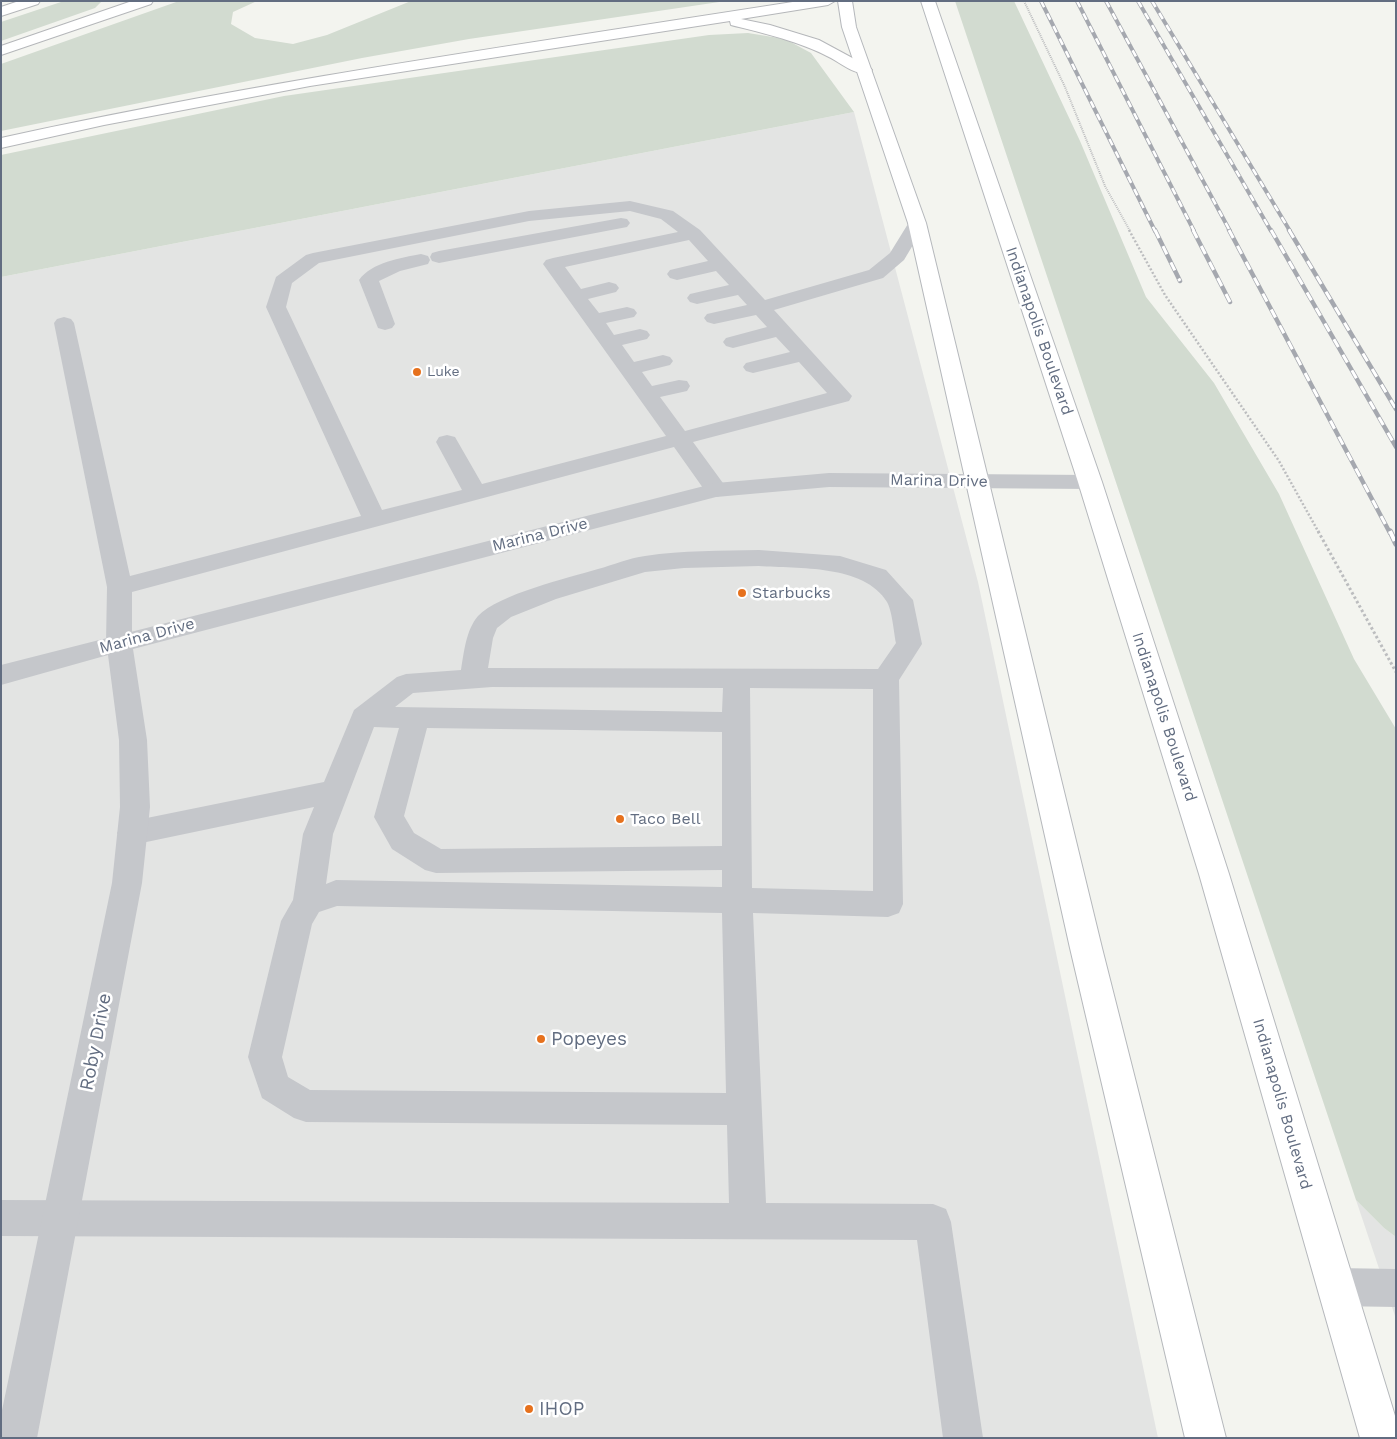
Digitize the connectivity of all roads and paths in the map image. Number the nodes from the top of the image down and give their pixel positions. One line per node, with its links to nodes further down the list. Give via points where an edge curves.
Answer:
1 (33, 1): 8 (main road)
2 (146, 1): 10 (main road)
3 (754, 1): 9 (main road)
4 (828, 1): 9 (main road)
5 (845, 1): 11 (main road, via 849,27)
6 (928, 1): 41 (main road, Indianapolis Boulevard)
7 (1024, 1): 47 (path, via 1065,87 1105,186 1165,295 1279,461)
8 (1, 12)
9 (718, 19): 11 (main road, via 765,28 814,43); 12 (main road, via 253,90)
10 (1, 51)
11 (864, 70): 14 (main road)
12 (1, 143)
13 (666, 215): 15 (street); 27 (street, via 393,266 369,280); 44 (street, via 630,206 529,216 313,259 283,281 276,306)
14 (917, 223): 22 (street, via 897,256 876,274); 40 (main road)
15 (693, 234): 16 (street); 20 (street, via 553,264)
16 (720, 264): 17 (street); 19 (street)
17 (677, 274)
18 (609, 288): 20 (street)
19 (742, 288): 21 (street); 22 (street)
20 (576, 296): 25 (street)
21 (697, 298)
22 (760, 308): 24 (street); 28 (street)
23 (627, 313): 25 (street)
24 (714, 318)
25 (594, 320): 30 (street)
26 (64, 324): 45 (street, Roby Drive)
27 (385, 324)
28 (780, 330): 31 (street); 32 (street)
29 (640, 335): 30 (street)
30 (609, 342): 35 (street)
31 (733, 342)
32 (803, 355): 34 (street); 38 (street, via 841,396)
33 (663, 361): 35 (street)
34 (753, 367)
35 (630, 369): 37 (street)
36 (679, 386): 37 (street)
37 (648, 394): 38 (street)
38 (680, 439): 42 (street); 43 (street)
39 (447, 442): 43 (street)
40 (978, 481): 41 (street, Marina Drive); 42 (street, Marina Drive, via 829,480); 68 (main road, via 1086,948)
41 (1090, 482): 64 (main road, Indianapolis Boulevard, via 1234,941)
42 (716, 490): 46 (street, Marina Drive)
43 (475, 493): 44 (street)
44 (375, 520): 45 (street)
45 (120, 587): 46 (street, Roby Drive)
46 (119, 643): 48 (street, Marina Drive); 56 (street, Roby Drive, via 133,740 135,807)
47 (1396, 672)
48 (1, 675)
49 (473, 678): 50 (street); 51 (street, via 480,638 487,623 502,610 644,564 759,558 840,564 877,576 900,600 909,644); 52 (street, via 406,684)
50 (736, 678): 51 (street); 54 (street)
51 (886, 679): 58 (street, via 888,904)
52 (364, 717): 53 (street); 55 (street)
53 (416, 717): 54 (street); 57 (street, via 389,817 403,841 436,860)
54 (736, 722): 57 (street)
55 (335, 791): 56 (street); 59 (street, via 318,834)
56 (132, 833): 62 (street, Roby Drive, via 127,883)
57 (737, 858): 58 (street)
58 (737, 900): 59 (street, via 336,893); 60 (street)
59 (308, 903): 60 (street, via 297,921 265,1057 274,1087 306,1106)
60 (745, 1109): 63 (street)
61 (1, 1218): 62 (street)
62 (61, 1218): 63 (street); 66 (street, Roby Drive)
63 (748, 1221): 67 (street, via 933,1222)
64 (1336, 1287): 65 (street); 69 (main road, Indianapolis Boulevard)
65 (1396, 1288)
66 (17, 1438)
67 (963, 1438)
68 (1206, 1438)
69 (1381, 1438)

